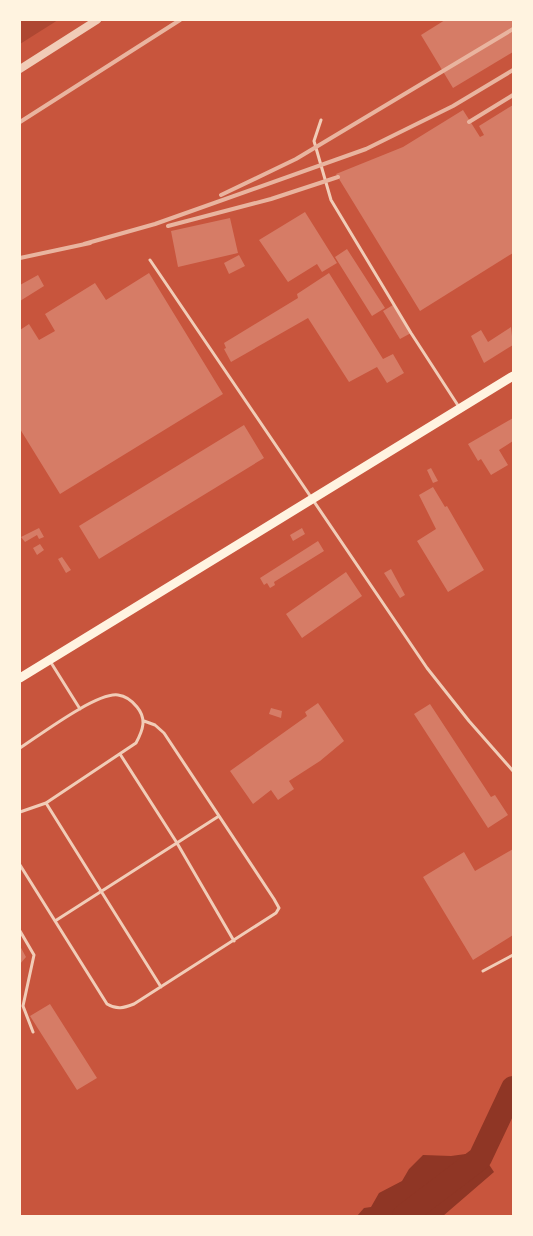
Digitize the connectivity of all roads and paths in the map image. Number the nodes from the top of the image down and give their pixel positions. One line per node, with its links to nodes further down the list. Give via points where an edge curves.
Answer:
1 (97, 20): 2 (street)
2 (20, 69)
3 (321, 120): 6 (lane, via 314,141 331,200)
4 (150, 260): 7 (lane)
5 (513, 376): 6 (main road)
6 (460, 409): 7 (main road)
7 (311, 498): 8 (main road); 14 (lane, via 427,668)
8 (50, 660): 9 (main road); 10 (lane)
9 (20, 678)
10 (80, 709): 11 (lane, via 108,696 119,695 133,701 142,712); 12 (lane)
11 (144, 721): 13 (lane, via 136,743); 17 (lane, via 164,733)
12 (20, 748)
13 (120, 754): 15 (lane); 18 (lane)
14 (513, 770)
15 (46, 803): 16 (lane); 20 (lane)
16 (20, 812)
17 (219, 816): 18 (lane); 23 (lane, via 279,908)
18 (177, 843): 20 (lane); 23 (lane)
19 (20, 865): 21 (lane)
20 (100, 892): 21 (lane); 26 (lane)
21 (54, 921): 26 (lane, via 107,1004 121,1009)
22 (20, 931): 27 (lane, via 34,954 23,1006)
23 (234, 941): 26 (lane)
24 (513, 955): 25 (lane)
25 (483, 971)
26 (161, 987)
27 (33, 1032)

